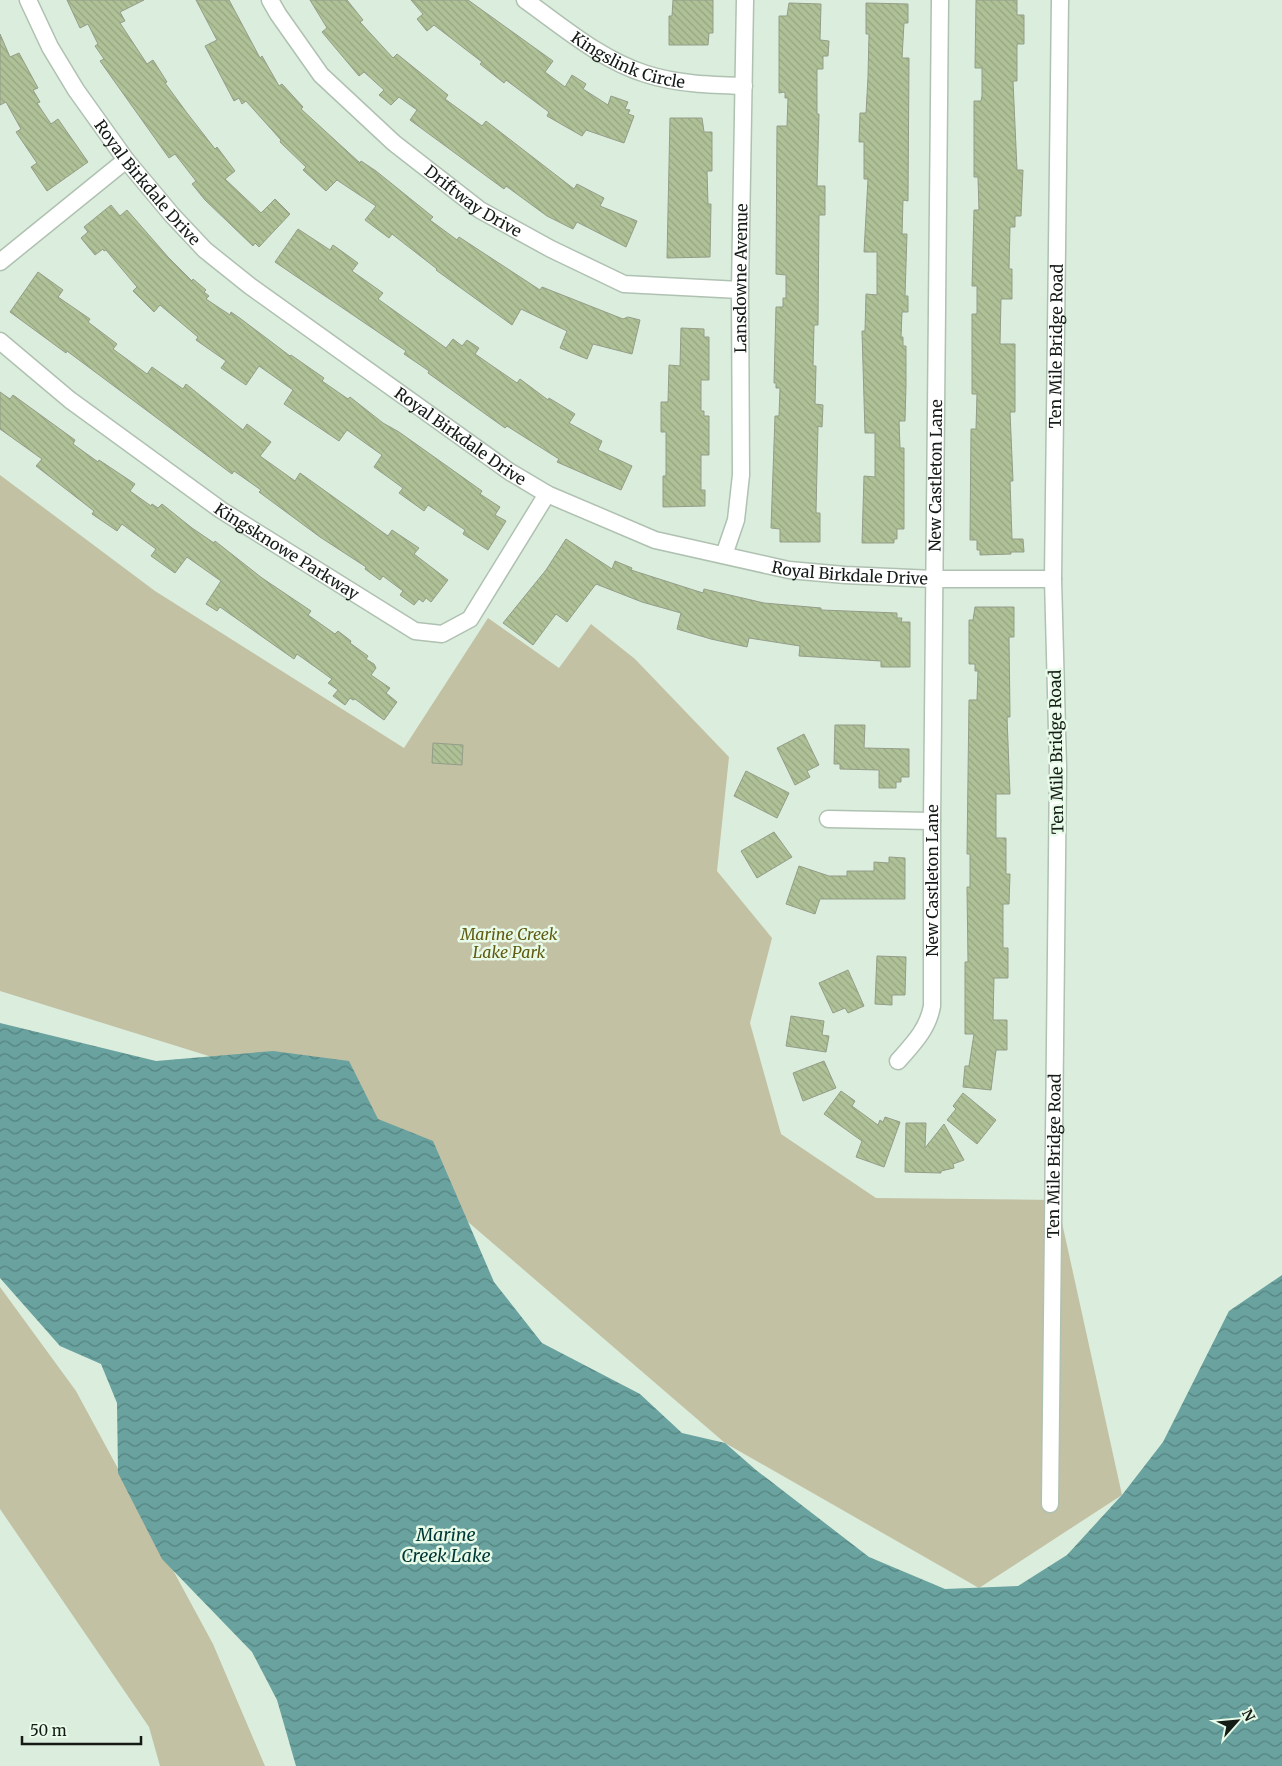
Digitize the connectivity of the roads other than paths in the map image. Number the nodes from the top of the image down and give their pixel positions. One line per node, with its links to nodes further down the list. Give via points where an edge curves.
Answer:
1 (28, 0): 8 (street, Royal Birkdale Drive, via 50,47 76,90)
2 (270, 0): 10 (street, Driftway Drive, via 321,75 394,143 480,210 624,284)
3 (525, 0): 7 (street, Kingslink Circle, via 597,51 644,74 703,85)
4 (745, 0): 7 (street, Lansdowne Avenue)
5 (940, 0): 14 (street, New Castleton Lane)
6 (1060, 0): 15 (street, Ten Mile Bridge Road)
7 (744, 86): 10 (street, Lansdowne Avenue)
8 (126, 160): 9 (street); 12 (street, Royal Birkdale Drive, via 205,250 250,286 502,466)
9 (0, 262)
10 (740, 290): 13 (street, Lansdowne Avenue, via 741,475 736,520)
11 (0, 341): 12 (street, Kingsknowe Parkway, via 70,400 222,510 415,632 442,634 470,619)
12 (547, 494): 13 (street, Royal Birkdale Drive, via 655,540)
13 (724, 555): 14 (street, Royal Birkdale Drive, via 789,570)
14 (934, 579): 15 (street, Royal Birkdale Drive); 17 (street, New Castleton Lane)
15 (1053, 579): 19 (street, Ten Mile Bridge Road, via 1058,768)
16 (828, 819): 17 (street)
17 (932, 821): 18 (street, New Castleton Lane, via 932,1006 924,1029)
18 (898, 1061)
19 (1050, 1504)

